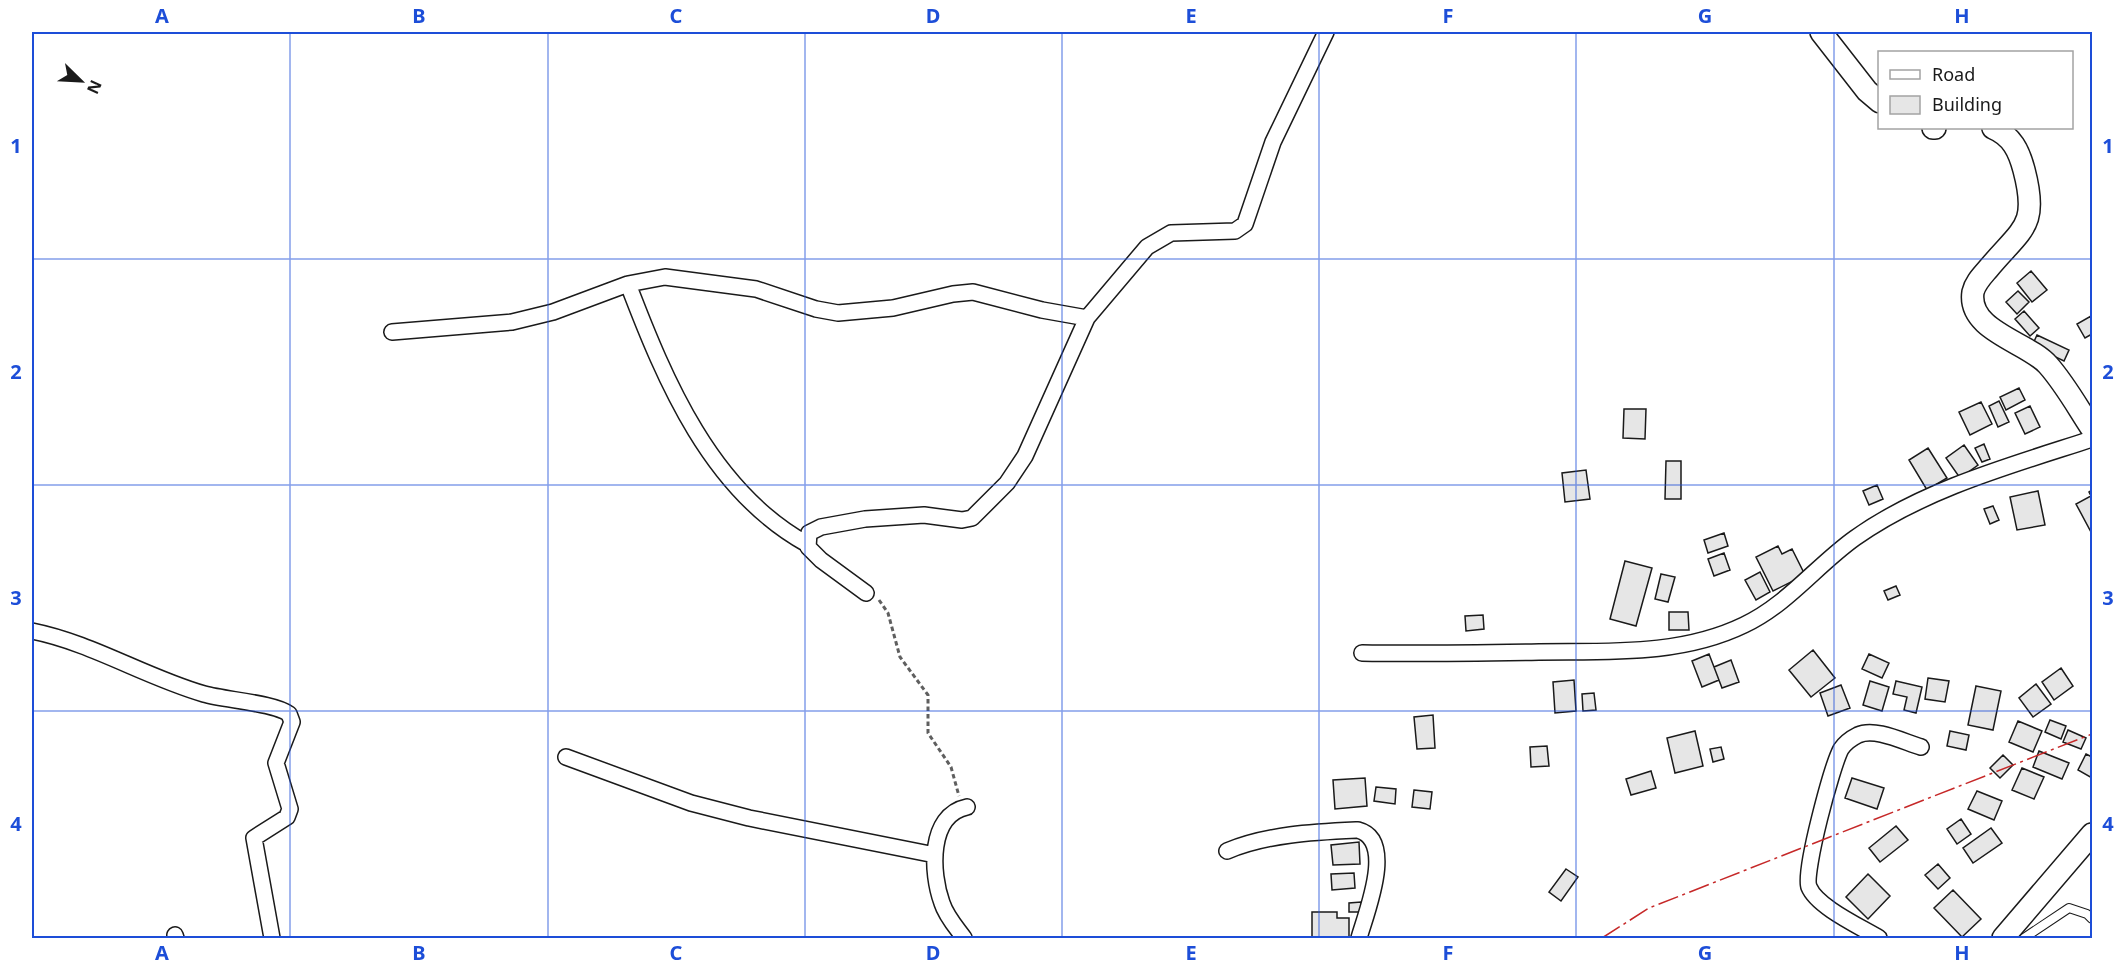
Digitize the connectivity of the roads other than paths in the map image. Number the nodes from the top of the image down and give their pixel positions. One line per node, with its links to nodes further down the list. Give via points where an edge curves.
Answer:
1 (1326, 32): 6 (street, via 1273,142 1242,228 1161,237 1109,289)
2 (1821, 32): 3 (street)
3 (1878, 100)
4 (1996, 129): 8 (street, via 2015,145 2032,206 2026,225 1976,283 1973,299 1984,324 2031,351 2049,367)
5 (628, 284): 6 (street, via 665,277 690,279 756,289 838,313 893,308 973,292); 7 (street, via 553,312 512,322); 10 (street, via 669,384 717,464 772,523)
6 (1087, 318): 10 (street, via 1025,456 1007,483 972,518 924,515 850,521 812,531)
7 (392, 332)
8 (2092, 429)
9 (2092, 439): 13 (street, via 2000,469 1914,504 1854,539 1772,609 1717,636 1666,647 1612,652)
10 (807, 544): 11 (street, via 821,560)
11 (866, 593)
12 (32, 631): 21 (street, via 64,637 172,685 279,709 291,716 276,759 290,810 287,817 254,838)
13 (1362, 653)
14 (1921, 747): 24 (street, via 1873,733 1857,735 1845,744 1830,782 1810,862 1808,882 1815,897)
15 (566, 757): 19 (street, via 691,803)
16 (967, 807): 19 (street, via 946,817)
17 (2092, 837): 25 (street)
18 (1227, 851): 23 (street, via 1251,842 1290,836 1366,832 1375,843 1376,872)
19 (935, 855): 22 (street, via 942,904)
20 (2092, 919): 26 (lane, via 2069,908)
21 (272, 939)
22 (964, 939)
23 (1359, 939)
24 (1879, 939)
25 (2003, 939)
26 (2024, 939)

